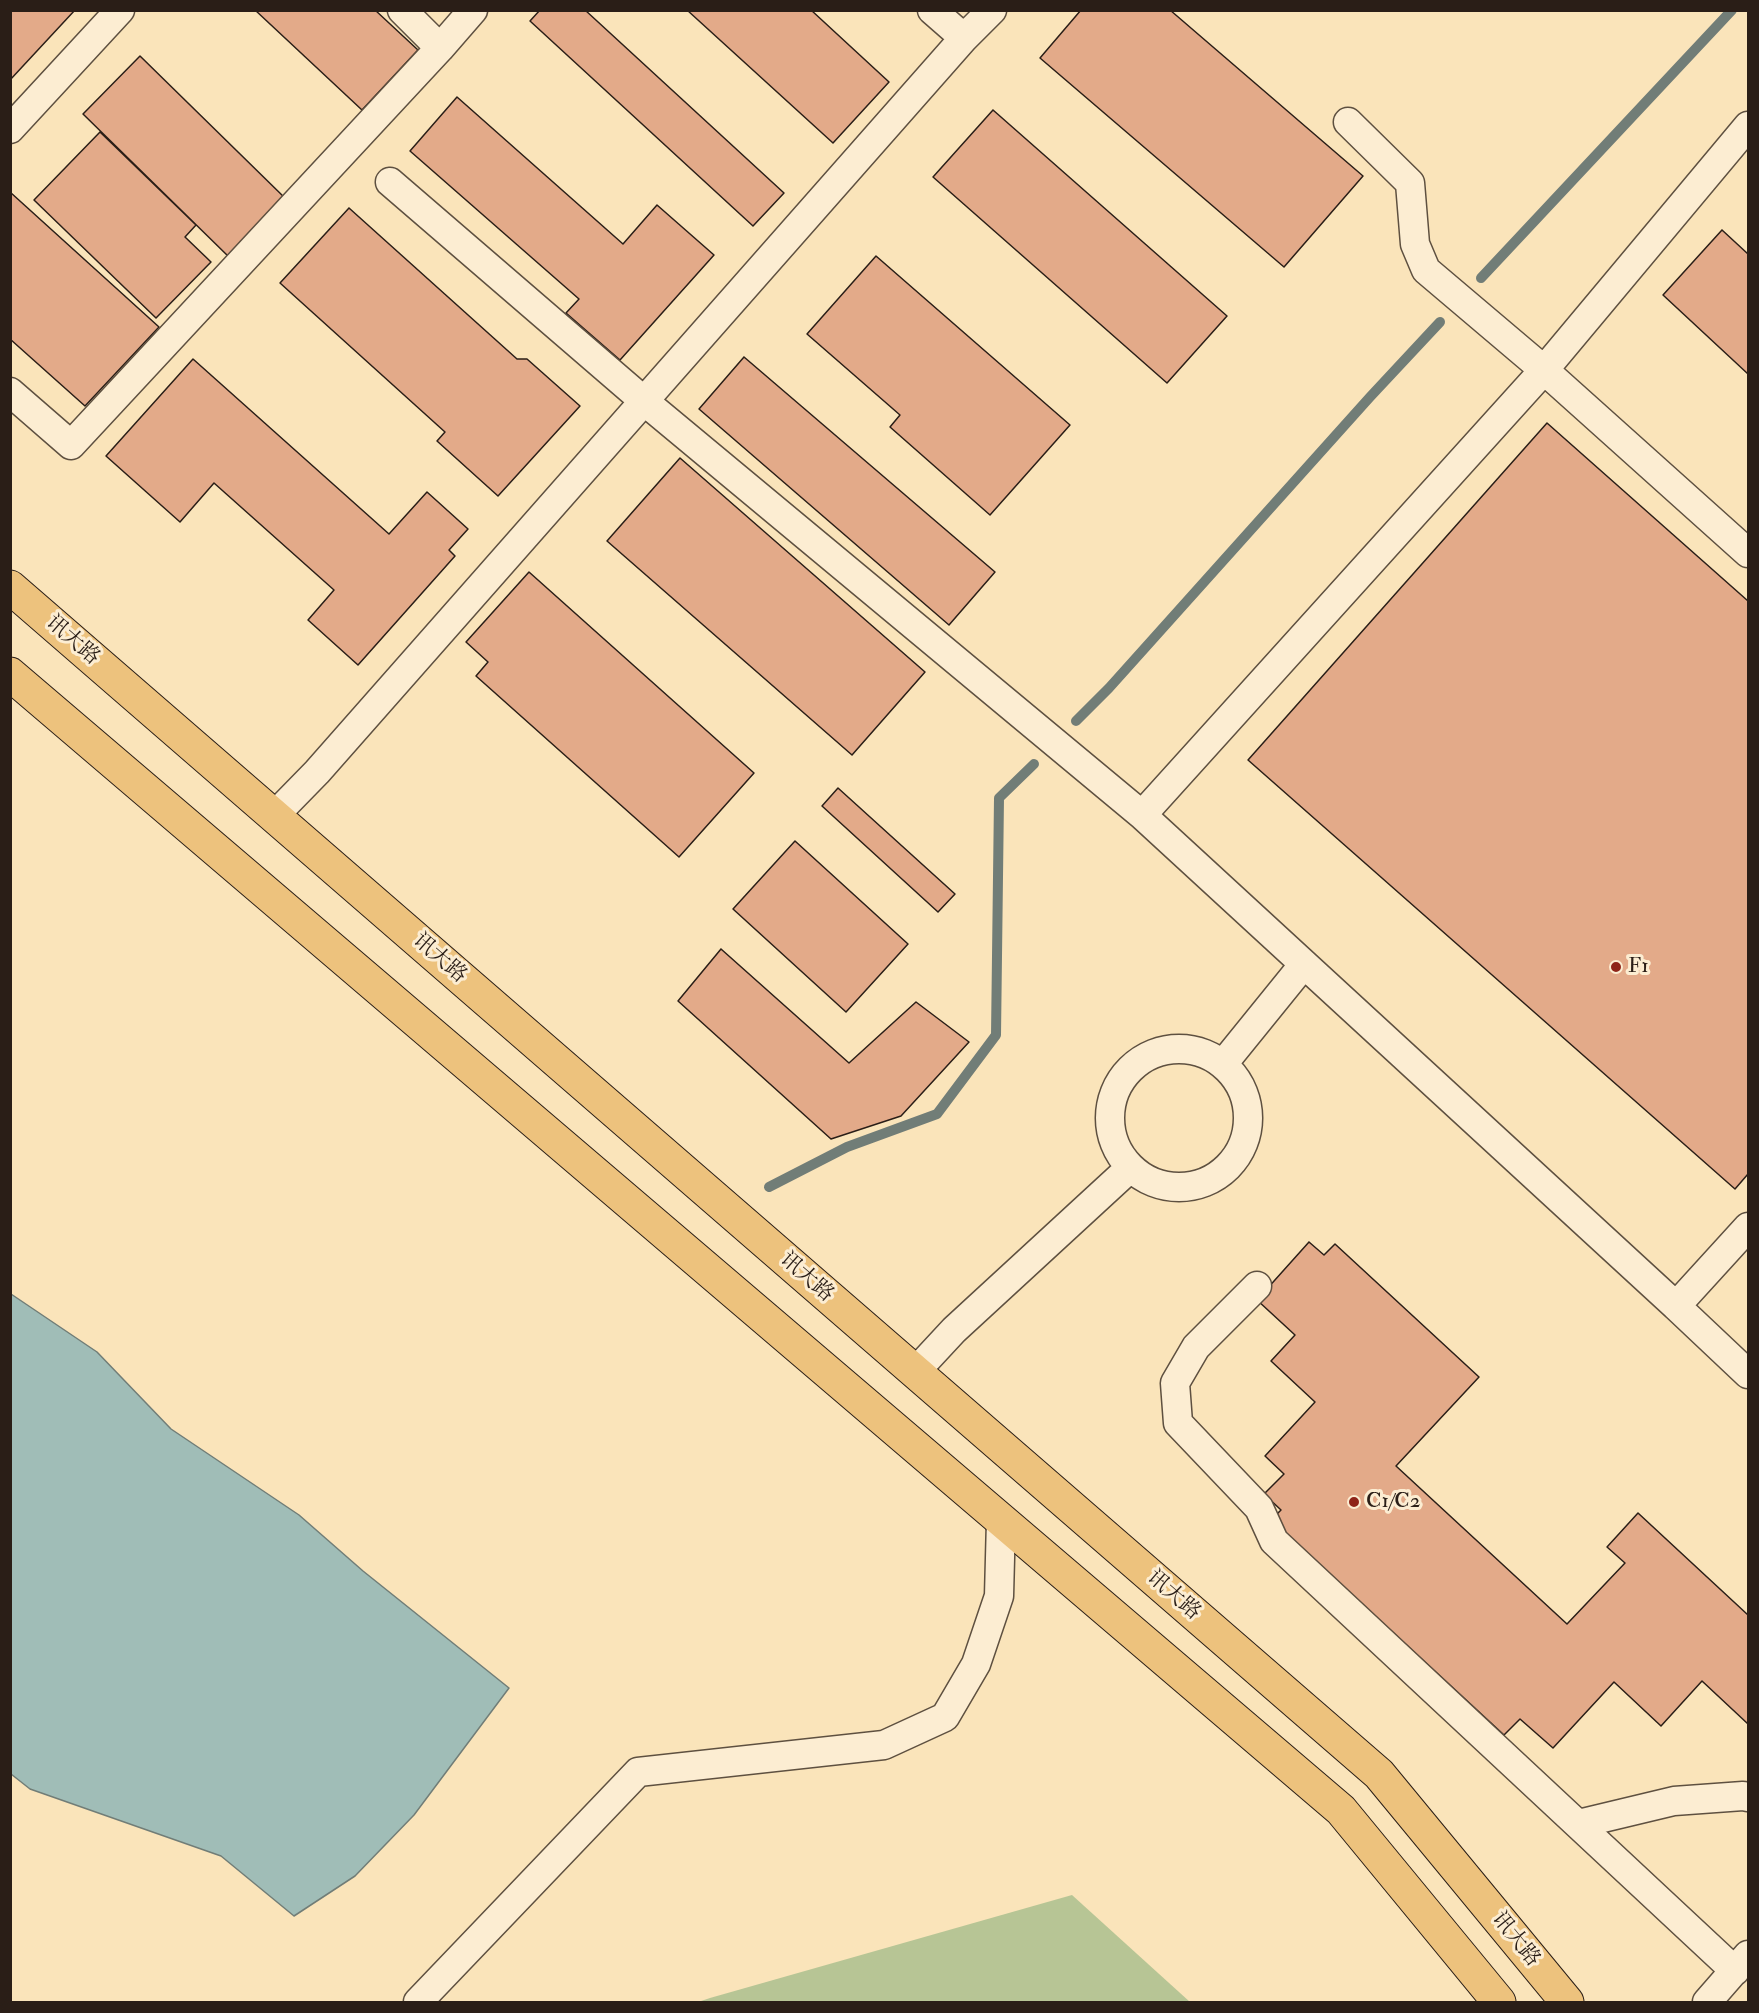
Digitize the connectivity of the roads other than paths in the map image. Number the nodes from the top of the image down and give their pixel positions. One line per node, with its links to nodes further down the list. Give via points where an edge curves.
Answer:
1 (120, 10): 10 (street)
2 (402, 10): 7 (street)
3 (473, 10): 7 (street)
4 (932, 10): 6 (street)
5 (992, 10): 6 (street)
6 (964, 38): 14 (street)
7 (440, 48): 13 (street, via 71,445)
8 (1348, 122): 12 (street, via 1410,183 1415,244 1425,270)
9 (1749, 126): 12 (street)
10 (10, 129)
11 (390, 182): 14 (street)
12 (1544, 370): 15 (street); 18 (street)
13 (10, 392)
14 (644, 401): 18 (street); 19 (street)
15 (1749, 552)
16 (10, 587): 19 (highway, 讯大路)
17 (10, 674): 28 (highway)
18 (1142, 815): 20 (street)
19 (274, 816): 26 (highway, 讯大路)
20 (1304, 964): 21 (street); 25 (street)
21 (1223, 1064): 22 (street, via 1192,1049 1170,1049 1149,1055 1130,1067 1117,1085 1110,1105 1110,1128 1116,1149); 22 (street, via 1243,1089 1249,1112 1247,1136 1237,1157 1220,1174 1198,1185 1174,1188 1151,1182)
22 (1130, 1168): 26 (street, via 954,1330)
23 (1749, 1227): 25 (street)
24 (1257, 1286): 30 (street, via 1196,1347 1180,1374 1175,1383 1178,1423 1259,1508 1274,1541)
25 (1676, 1306): 27 (street)
26 (915, 1372): 34 (highway, 讯大路, via 1379,1774)
27 (1749, 1374)
28 (1001, 1520): 32 (street, via 999,1596 976,1664 945,1717 884,1745 638,1772); 33 (highway, via 1341,1810)
29 (1749, 1797): 30 (street, via 1674,1801)
30 (1578, 1824): 31 (street)
31 (1742, 1963): 35 (street)
32 (418, 2002)
33 (1499, 2002)
34 (1567, 2002)
35 (1707, 2002)

